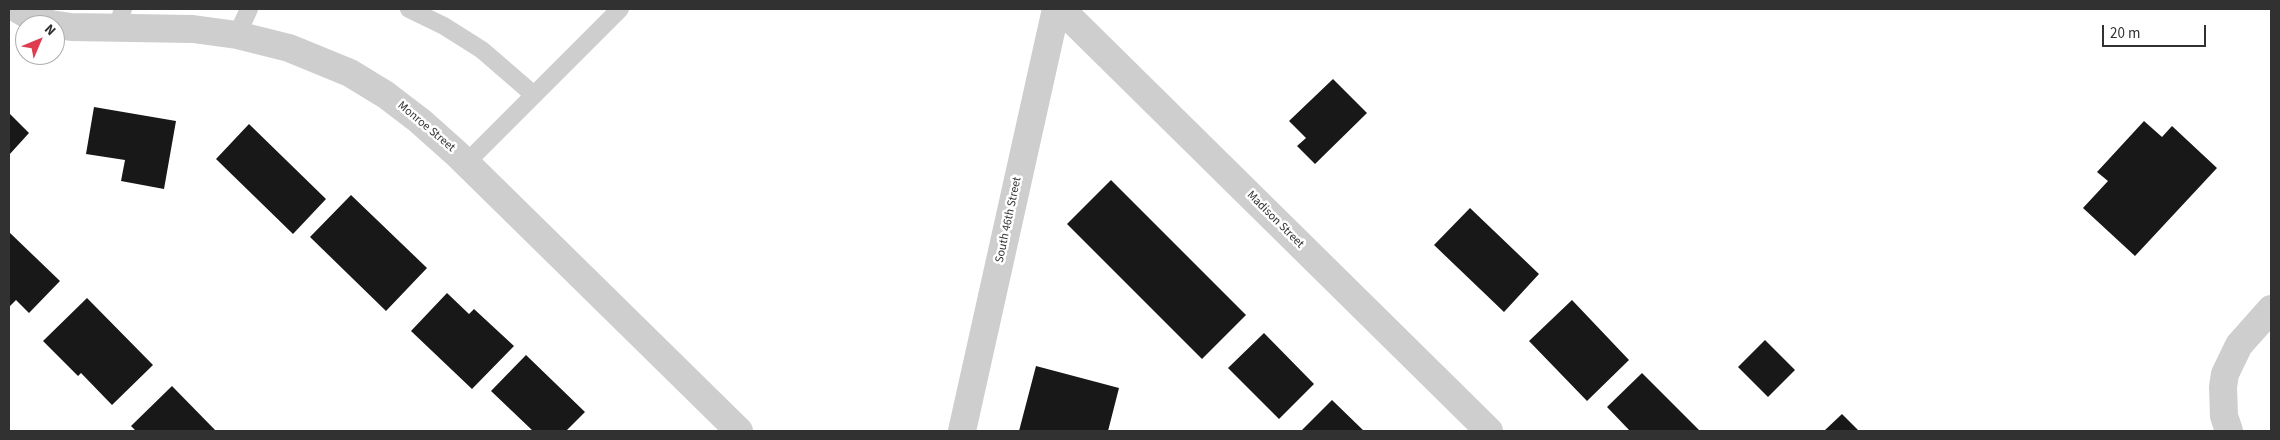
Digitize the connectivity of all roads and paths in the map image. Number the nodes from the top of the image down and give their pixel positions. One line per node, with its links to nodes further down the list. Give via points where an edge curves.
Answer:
1 (18, 9): 7 (street, Monroe Street, via 31,17 71,28)
2 (249, 9): 8 (lane)
3 (409, 9): 9 (lane, via 482,50)
4 (620, 9): 9 (lane)
5 (1056, 9): 14 (street, South 46th Street)
6 (1061, 9): 15 (street, Madison Street)
7 (120, 18): 8 (street, Monroe Street)
8 (237, 35): 10 (street, Monroe Street, via 289,48 350,73 420,121)
9 (534, 95): 10 (lane)
10 (466, 163): 13 (street, Monroe Street)
11 (2271, 309): 12 (street, via 2239,345 2225,374 2224,416)
12 (2228, 428)
13 (739, 431)
14 (962, 431)
15 (1489, 431)

